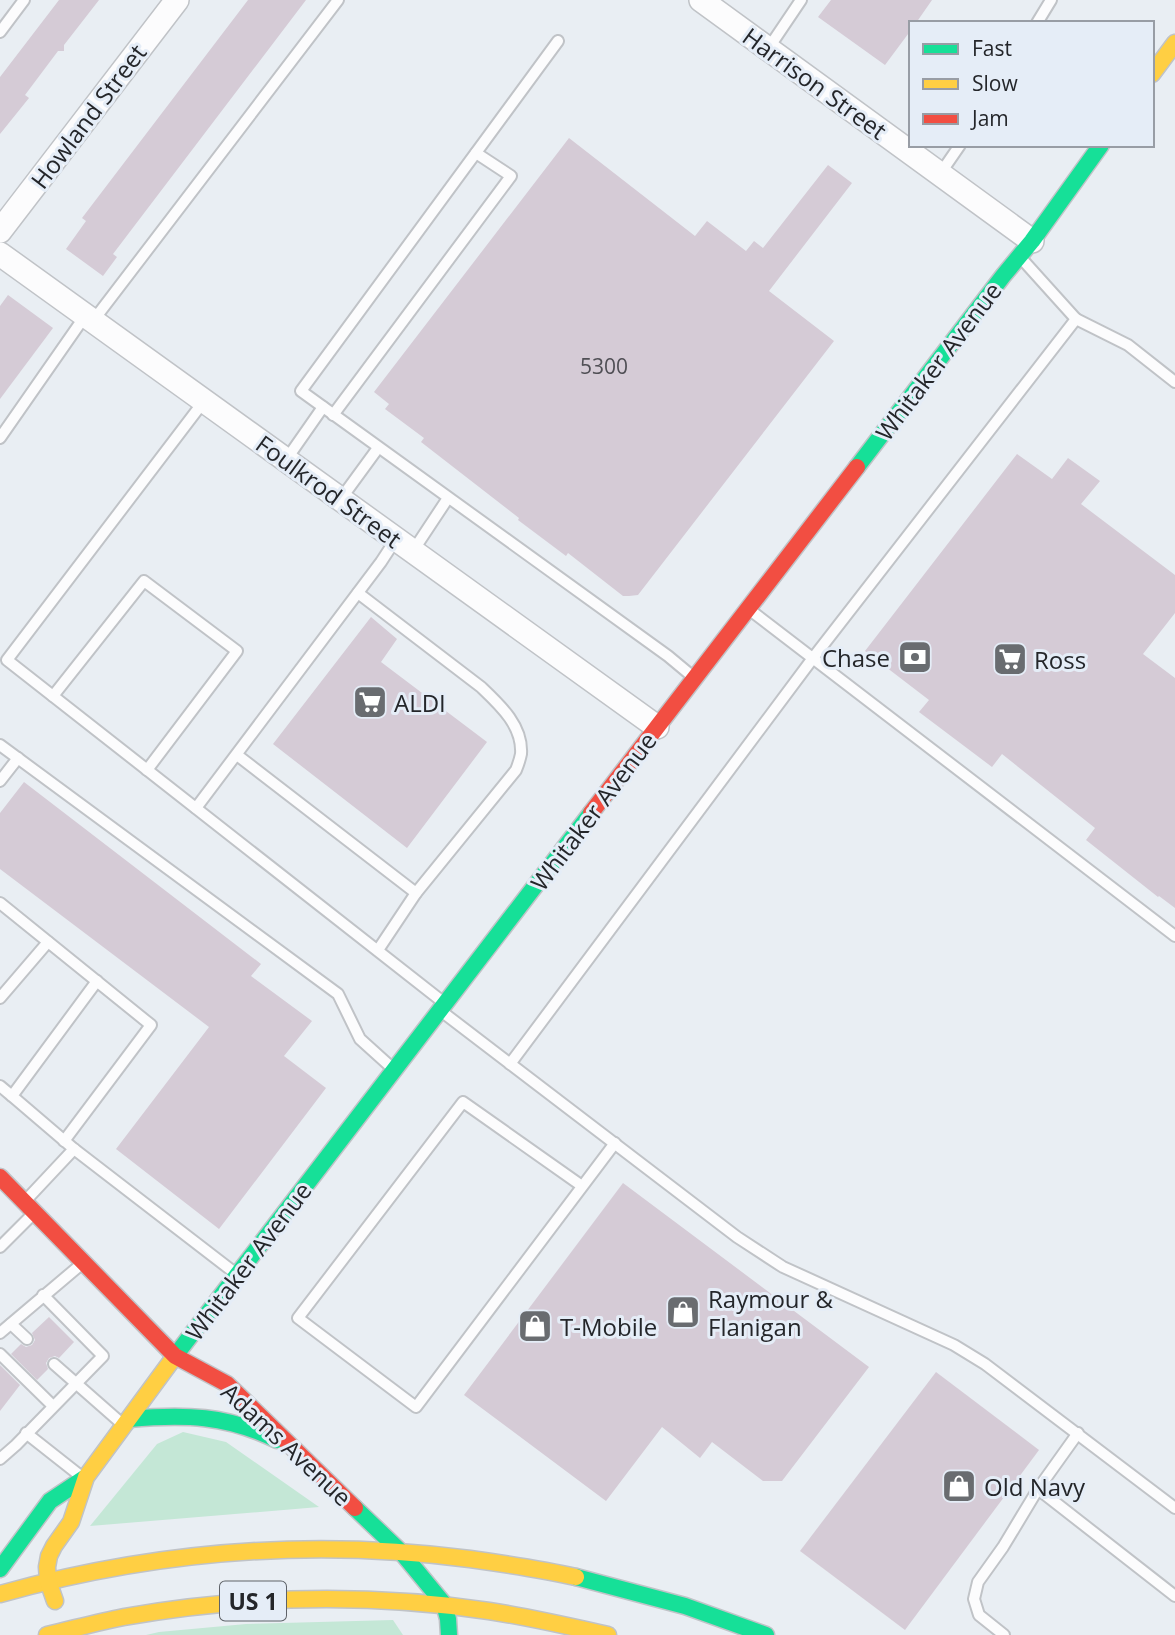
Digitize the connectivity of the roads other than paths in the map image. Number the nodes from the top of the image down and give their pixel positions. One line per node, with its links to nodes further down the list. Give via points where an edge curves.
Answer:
1 (24, 0): 8 (lane)
2 (177, 0): 17 (street, Howland Street)
3 (338, 0): 21 (lane)
4 (701, 0): 11 (street, Harrison Street)
5 (801, 0): 11 (lane)
6 (1051, 0): 7 (lane)
7 (1038, 21)
8 (0, 32)
9 (558, 41): 15 (lane)
10 (1175, 43): 12 (main road)
11 (768, 49): 16 (street, Harrison Street)
12 (1154, 71)
13 (959, 147): 16 (lane)
14 (1100, 147): 18 (main road, Whitaker Avenue)
15 (476, 153): 24 (lane, via 301,391); 25 (lane, via 511,176)
16 (940, 174): 18 (street, Harrison Street)
17 (0, 231)
18 (1025, 249): 20 (lane); 33 (main road, Whitaker Avenue)
19 (0, 254): 21 (street, Foulkrod Street)
20 (1076, 318): 22 (lane, via 1128,345); 34 (lane)
21 (89, 319): 23 (street, Foulkrod Street); 26 (lane)
22 (1175, 382)
23 (204, 401): 28 (street, Foulkrod Street); 36 (lane, via 7,660)
24 (323, 407): 25 (lane); 28 (lane)
25 (333, 415): 27 (lane)
26 (0, 438)
27 (378, 448): 29 (lane); 30 (lane)
28 (286, 460): 30 (street, Foulkrod Street)
29 (448, 498): 31 (lane); 35 (lane)
30 (340, 499): 31 (street, Foulkrod Street)
31 (405, 545): 32 (lane); 37 (street, Foulkrod Street)
32 (358, 593): 39 (lane); 44 (lane, via 481,687 510,718 519,736 521,755 516,770)
33 (749, 609): 34 (lane); 35 (main road, Whitaker Avenue)
34 (813, 658): 47 (lane); 53 (lane)
35 (695, 678): 37 (main road, Whitaker Avenue)
36 (53, 696): 41 (lane); 41 (lane, via 144,581 237,651)
37 (657, 727): 52 (main road, Whitaker Avenue)
38 (0, 745): 40 (lane)
39 (237, 755): 43 (lane); 44 (lane)
40 (18, 758): 42 (lane); 54 (lane, via 338,995 360,1039)
41 (147, 770): 43 (lane)
42 (0, 781)
43 (196, 808): 49 (lane)
44 (416, 893): 49 (lane)
45 (4, 906): 46 (lane); 48 (lane)
46 (0, 920)
47 (1175, 936)
48 (48, 942): 50 (lane); 51 (lane)
49 (378, 950): 52 (lane)
50 (96, 981): 56 (lane); 57 (lane, via 151,1025)
51 (0, 998)
52 (443, 1007): 53 (lane); 54 (main road, Whitaker Avenue)
53 (510, 1064): 58 (lane)
54 (394, 1070): 65 (main road, Whitaker Avenue)
55 (0, 1086): 56 (lane)
56 (12, 1096): 57 (lane)
57 (64, 1141): 59 (lane)
58 (615, 1143): 61 (lane); 77 (lane, via 737,1237 783,1266 954,1345)
59 (74, 1149): 62 (lane); 65 (lane)
60 (0, 1177): 62 (main road, Adams Avenue)
61 (582, 1186): 61 (lane, via 463,1101 298,1318 416,1407)
62 (30, 1207): 63 (lane); 64 (main road, Adams Avenue)
63 (0, 1247)
64 (84, 1262): 66 (lane); 71 (main road, Adams Avenue)
65 (237, 1275): 71 (main road, Whitaker Avenue)
66 (43, 1295): 67 (lane); 73 (lane, via 103,1356)
67 (11, 1324): 68 (lane); 69 (lane)
68 (0, 1334)
69 (27, 1339)
70 (0, 1354): 74 (lane)
71 (175, 1356): 75 (main road, Whitaker Avenue); 78 (main road, Adams Avenue, via 227,1384)
72 (54, 1364): 73 (lane)
73 (75, 1384): 74 (lane); 75 (lane)
74 (53, 1406): 76 (lane)
75 (126, 1422): 78 (main road, via 187,1416 216,1419); 80 (main road, Whitaker Avenue)
76 (26, 1433): 79 (lane); 80 (lane)
77 (1078, 1433): 81 (lane); 82 (lane)
78 (290, 1445): 83 (main road, Adams Avenue)
79 (0, 1459)
80 (85, 1477): 84 (main road, Whitaker Avenue, via 50,1501 11,1546); 85 (main road, Whitaker Avenue, via 71,1522 49,1556)
81 (1038, 1489): 87 (lane); 94 (lane, via 978,1582 974,1599 979,1615)
82 (1175, 1508)
83 (402, 1553): 85 (main road, US 1, via 352,1549 235,1552 111,1567); 88 (main road, Adams Avenue); 93 (main road, US 1, via 565,1574 663,1599)
84 (0, 1569)
85 (48, 1581): 86 (main road, US 1); 89 (main road, Whitaker Avenue)
86 (0, 1594)
87 (1175, 1596)
88 (443, 1604): 89 (main road, US 1, via 350,1599 250,1601 136,1616); 91 (main road); 92 (main road, US 1)
89 (66, 1633): 90 (main road, US 1)
90 (47, 1635)
91 (449, 1635)
92 (608, 1635)
93 (766, 1635)
94 (1004, 1635)

